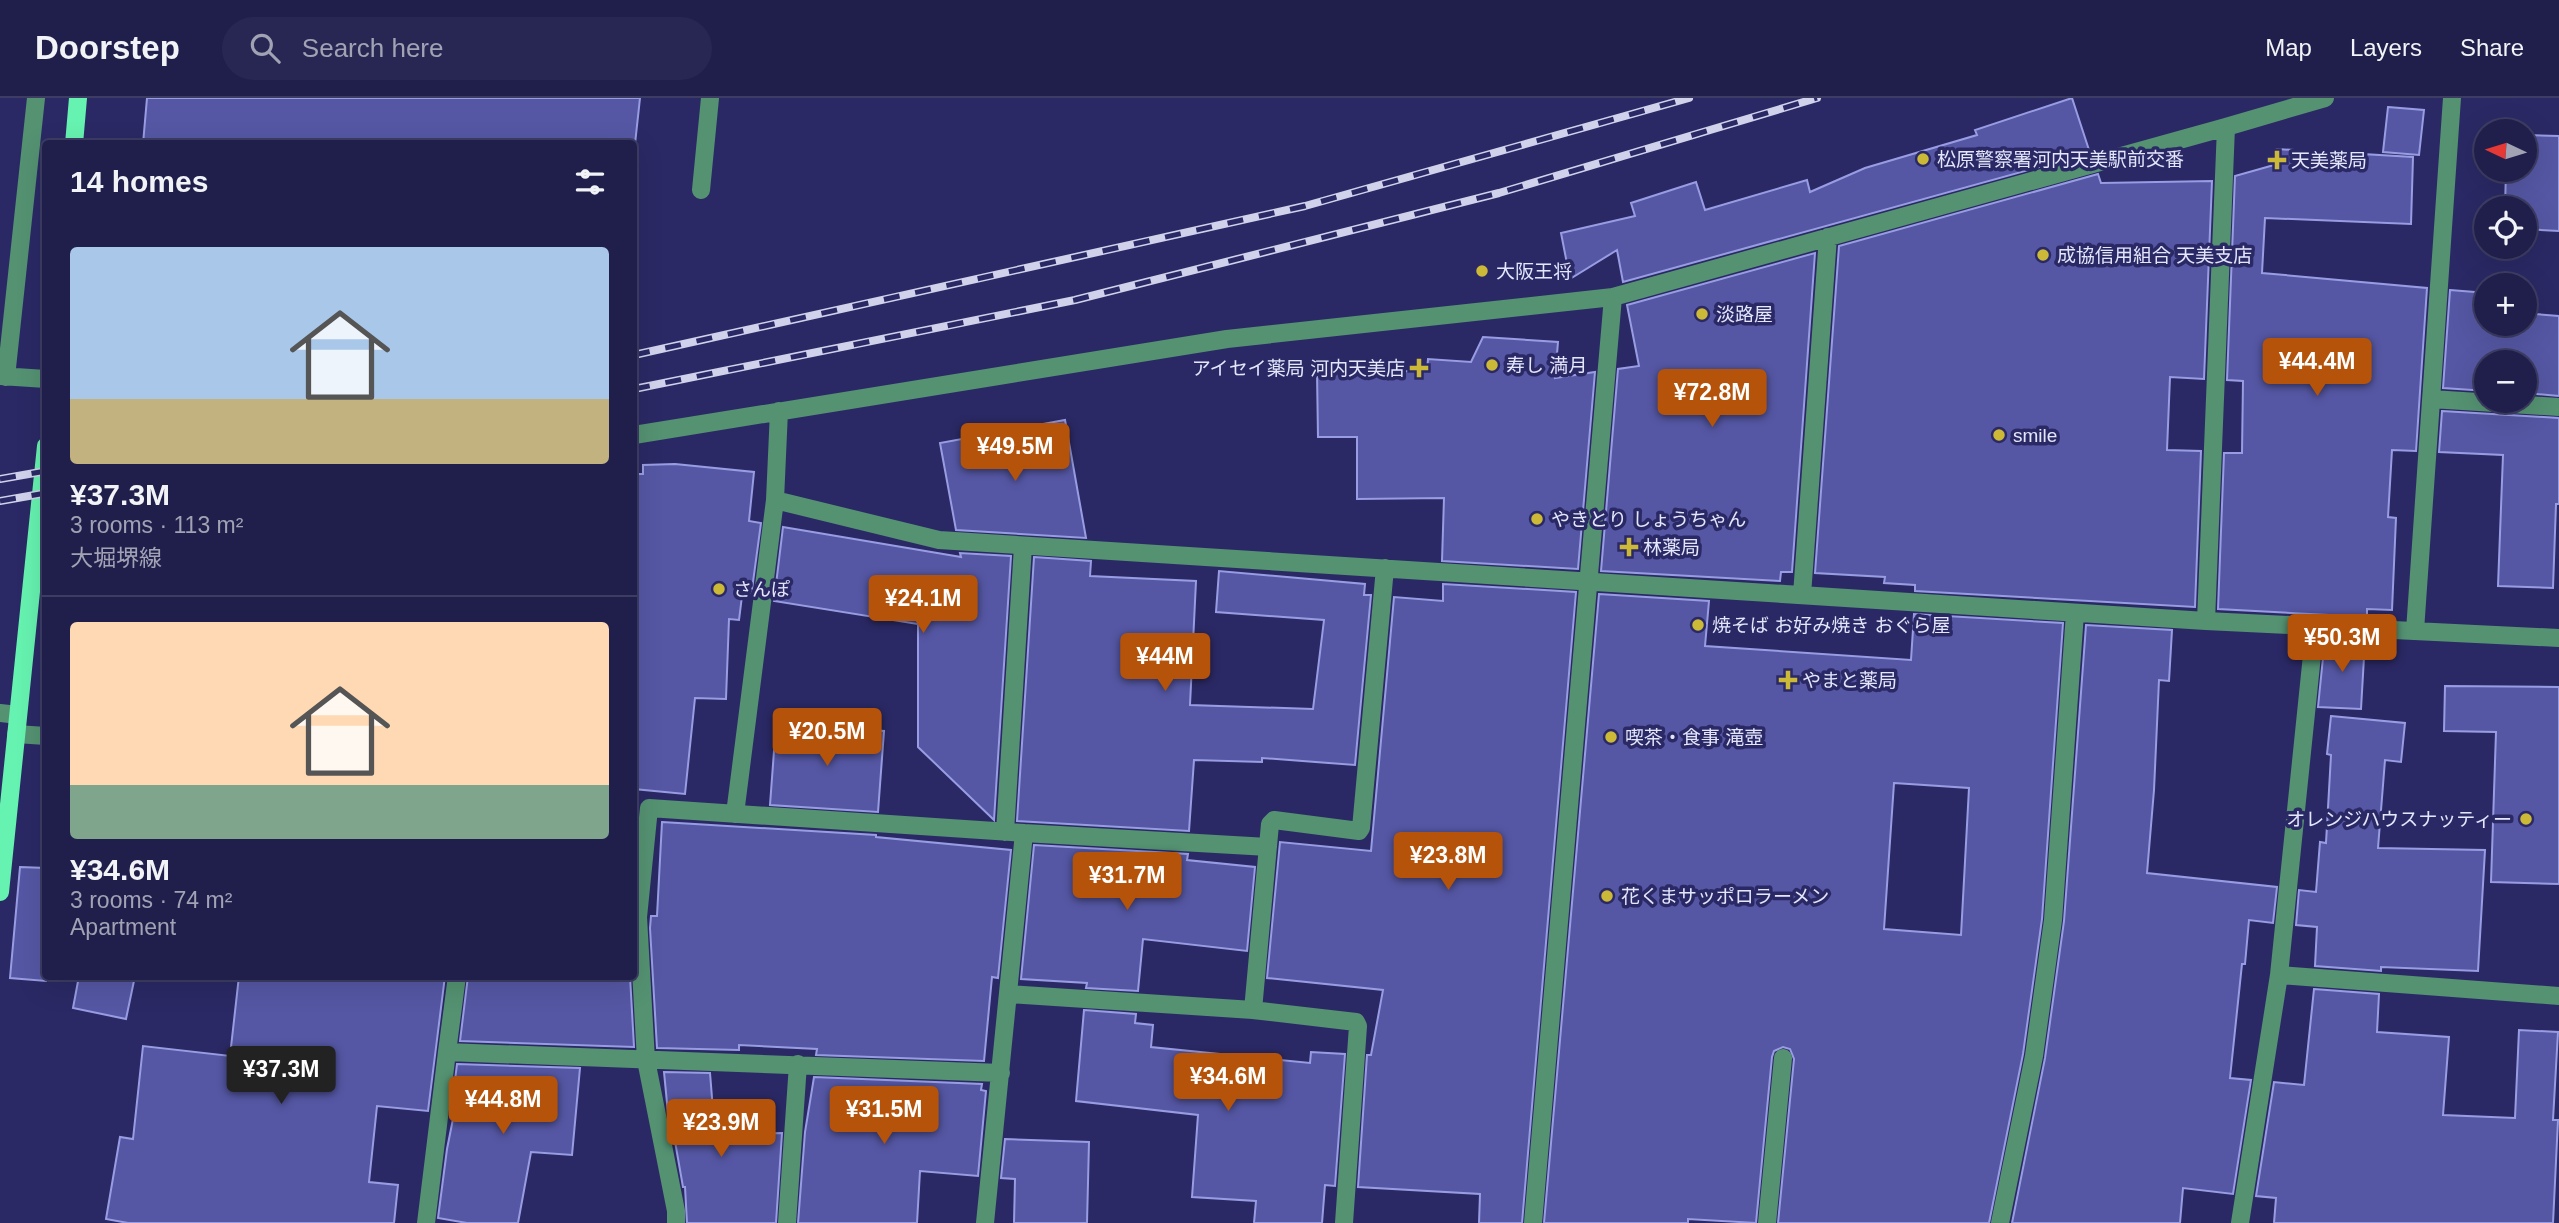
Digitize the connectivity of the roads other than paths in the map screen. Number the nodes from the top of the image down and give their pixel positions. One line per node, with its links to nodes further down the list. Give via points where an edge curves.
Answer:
1 (36, 98): 11 (street)
2 (78, 98): 7 (main road)
3 (710, 98): 8 (street)
4 (2325, 98): 6 (street)
5 (2452, 98): 13 (street)
6 (2226, 127): 9 (street); 24 (street)
7 (74, 140)
8 (701, 190)
9 (1828, 237): 10 (street); 22 (street)
10 (1613, 297): 15 (street, via 1227,339); 21 (street)
11 (3, 376): 12 (street)
12 (42, 379)
13 (2431, 399): 14 (street); 26 (street)
14 (2559, 407)
15 (779, 411): 16 (street); 17 (street)
16 (637, 435)
17 (775, 500): 19 (street, via 939,540); 33 (street)
18 (42, 534): 29 (main road)
19 (1023, 546): 20 (street); 34 (street)
20 (1385, 568): 21 (street); 36 (street, via 1362,828 1274,820)
21 (1588, 582): 22 (street); 53 (street)
22 (1802, 595): 23 (street)
23 (2076, 612): 24 (street); 55 (street, via 2053,920 2034,1056)
24 (2206, 621): 25 (street)
25 (2315, 626): 26 (street); 38 (street)
26 (2415, 631): 27 (street)
27 (2559, 638)
28 (0, 713): 29 (street)
29 (18, 715): 30 (main road)
30 (16, 734): 31 (street); 37 (main road)
31 (42, 736)
32 (641, 808): 33 (street); 45 (street, via 638,917)
33 (735, 814): 34 (street)
34 (1005, 832): 35 (street)
35 (1024, 834): 36 (street); 40 (street)
36 (1268, 847): 42 (street)
37 (0, 892)
38 (2279, 975): 41 (street); 56 (street)
39 (456, 980): 43 (street)
40 (1008, 994): 42 (street); 47 (street)
41 (2559, 996)
42 (1253, 1010): 52 (street, via 1351,1021 1358,1026)
43 (447, 1052): 45 (street); 48 (street)
44 (1783, 1058): 54 (street)
45 (646, 1060): 46 (street); 49 (street)
46 (798, 1064): 47 (street); 50 (street)
47 (1001, 1073): 51 (street)
48 (426, 1223)
49 (676, 1223)
50 (787, 1223)
51 (985, 1223)
52 (1344, 1223)
53 (1533, 1223)
54 (1768, 1223)
55 (2000, 1223)
56 (2240, 1223)

